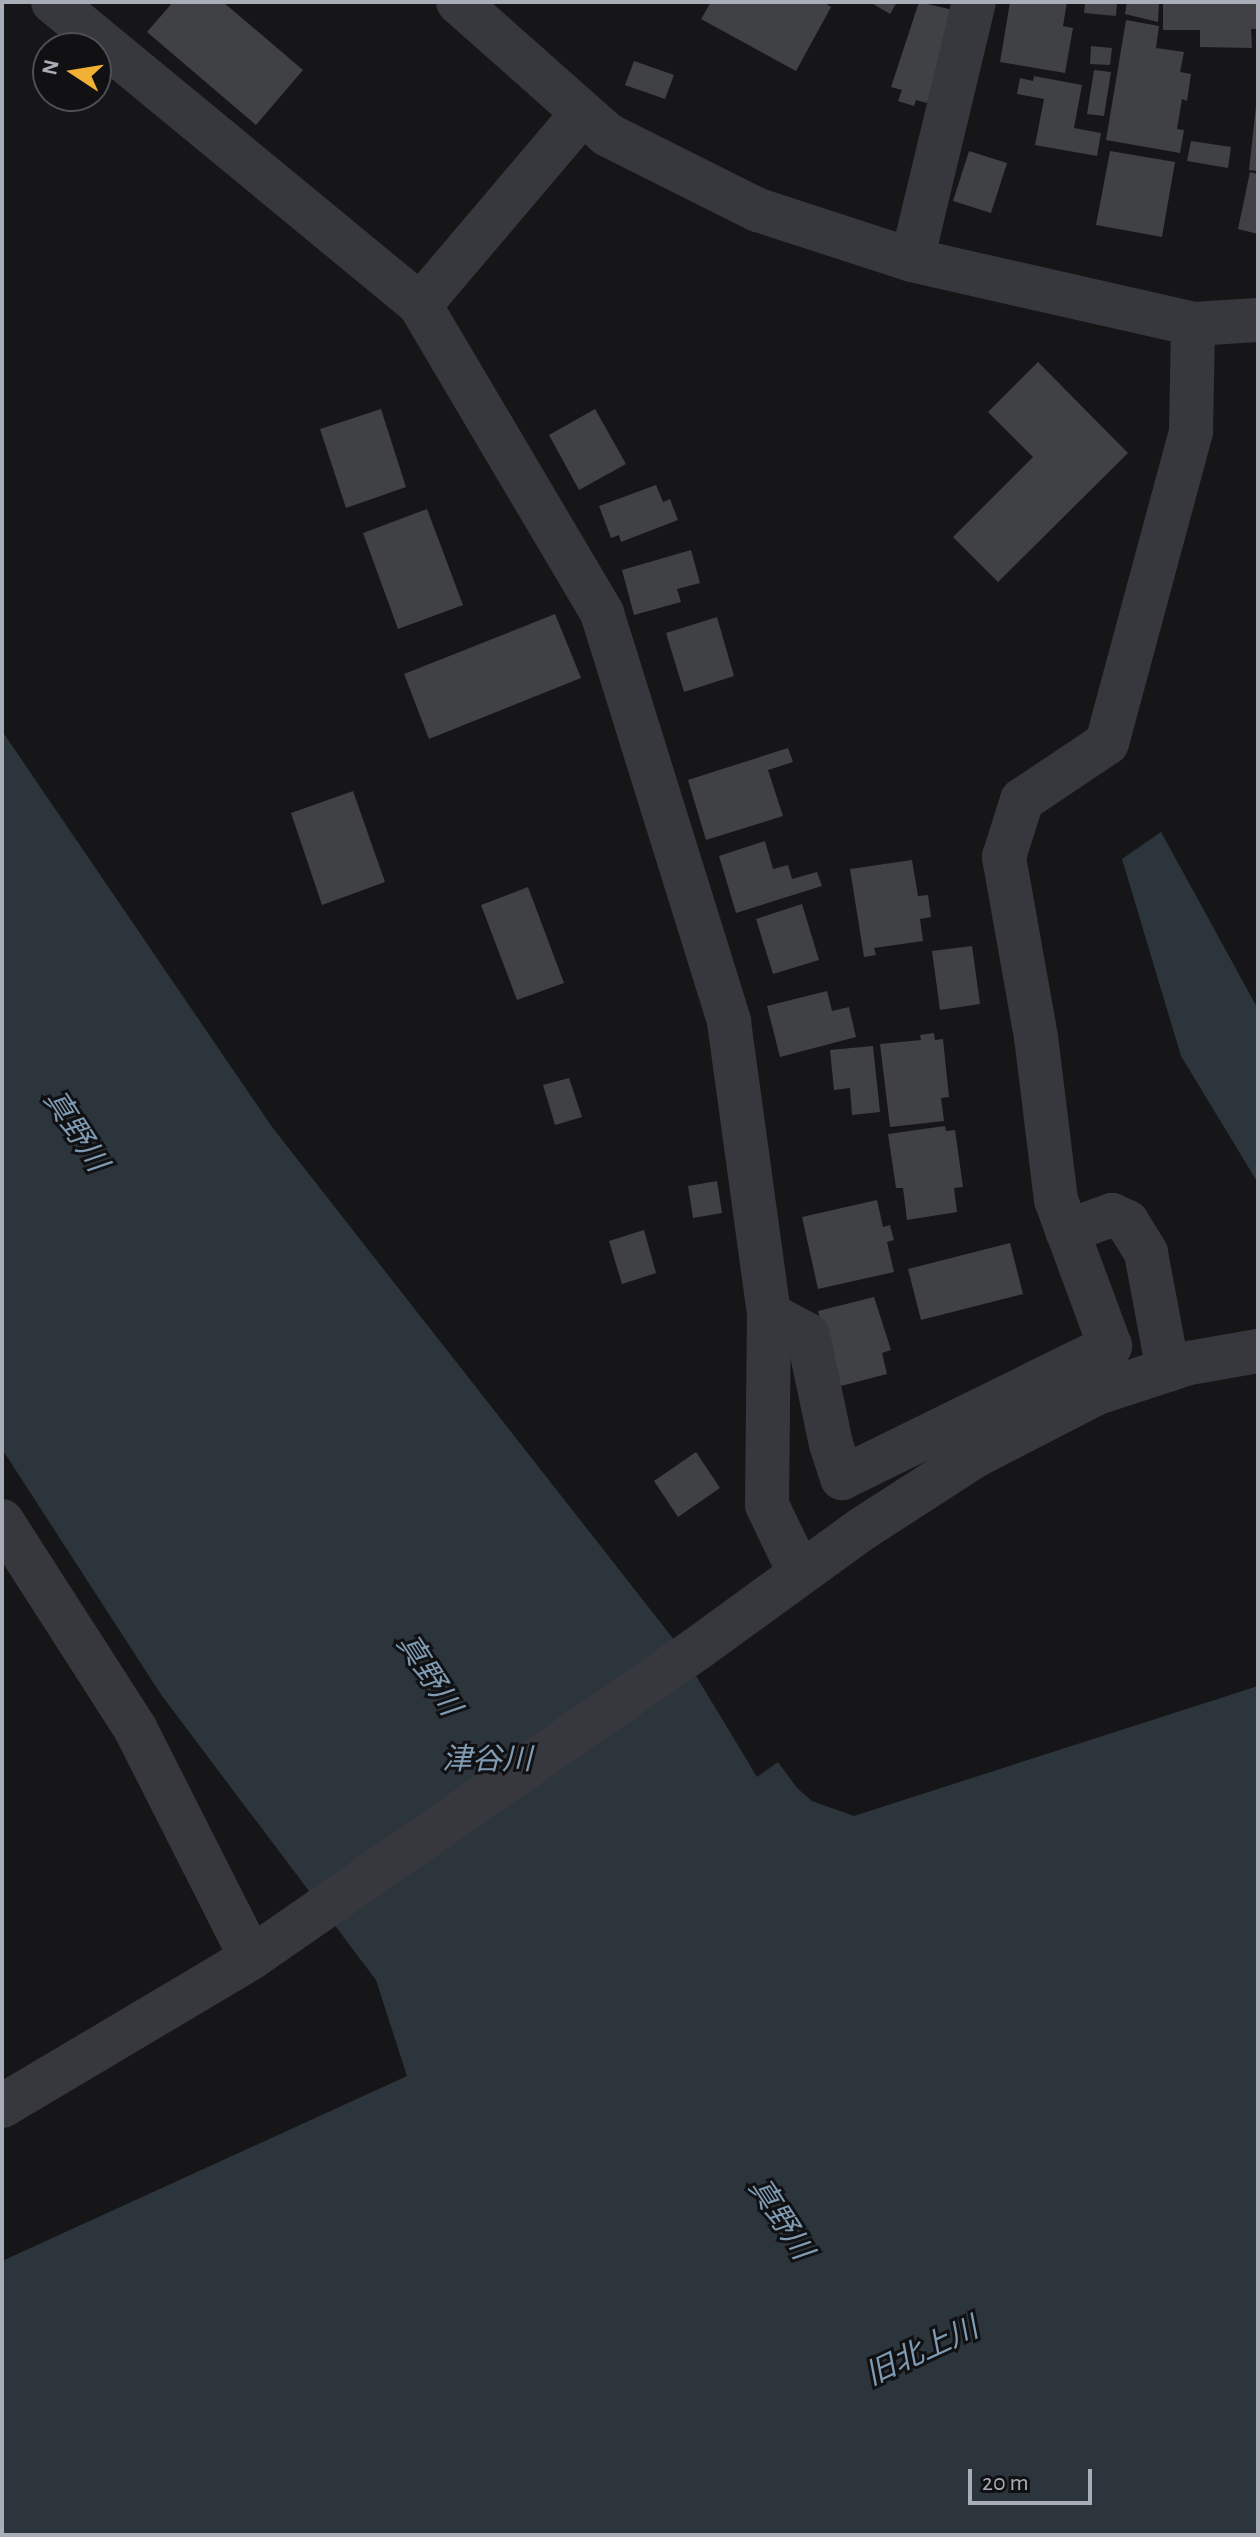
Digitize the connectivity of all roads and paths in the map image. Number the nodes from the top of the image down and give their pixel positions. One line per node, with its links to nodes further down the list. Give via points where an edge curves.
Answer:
1 (53, 2): 6 (street)
2 (458, 2): 4 (street)
3 (974, 2): 5 (street)
4 (582, 114): 5 (street, via 608,135 758,210); 6 (street)
5 (912, 260): 8 (street)
6 (420, 305): 10 (street, via 602,613 729,1022)
7 (1258, 320): 8 (street)
8 (1193, 324): 9 (street, via 1191,432 1107,743 1022,800 1004,857 1036,1037 1056,1200)
9 (1067, 1231): 10 (street, via 1110,1346 842,1478 808,1335); 12 (street, via 1112,1215 1127,1222 1146,1253)
10 (769, 1314): 14 (street, via 767,1505)
11 (1258, 1351): 12 (street)
12 (1168, 1370): 14 (street, via 1097,1393 975,1456)
13 (2, 1521): 15 (street, via 136,1730)
14 (800, 1574): 15 (street)
15 (251, 1958): 16 (street)
16 (2, 2106)

